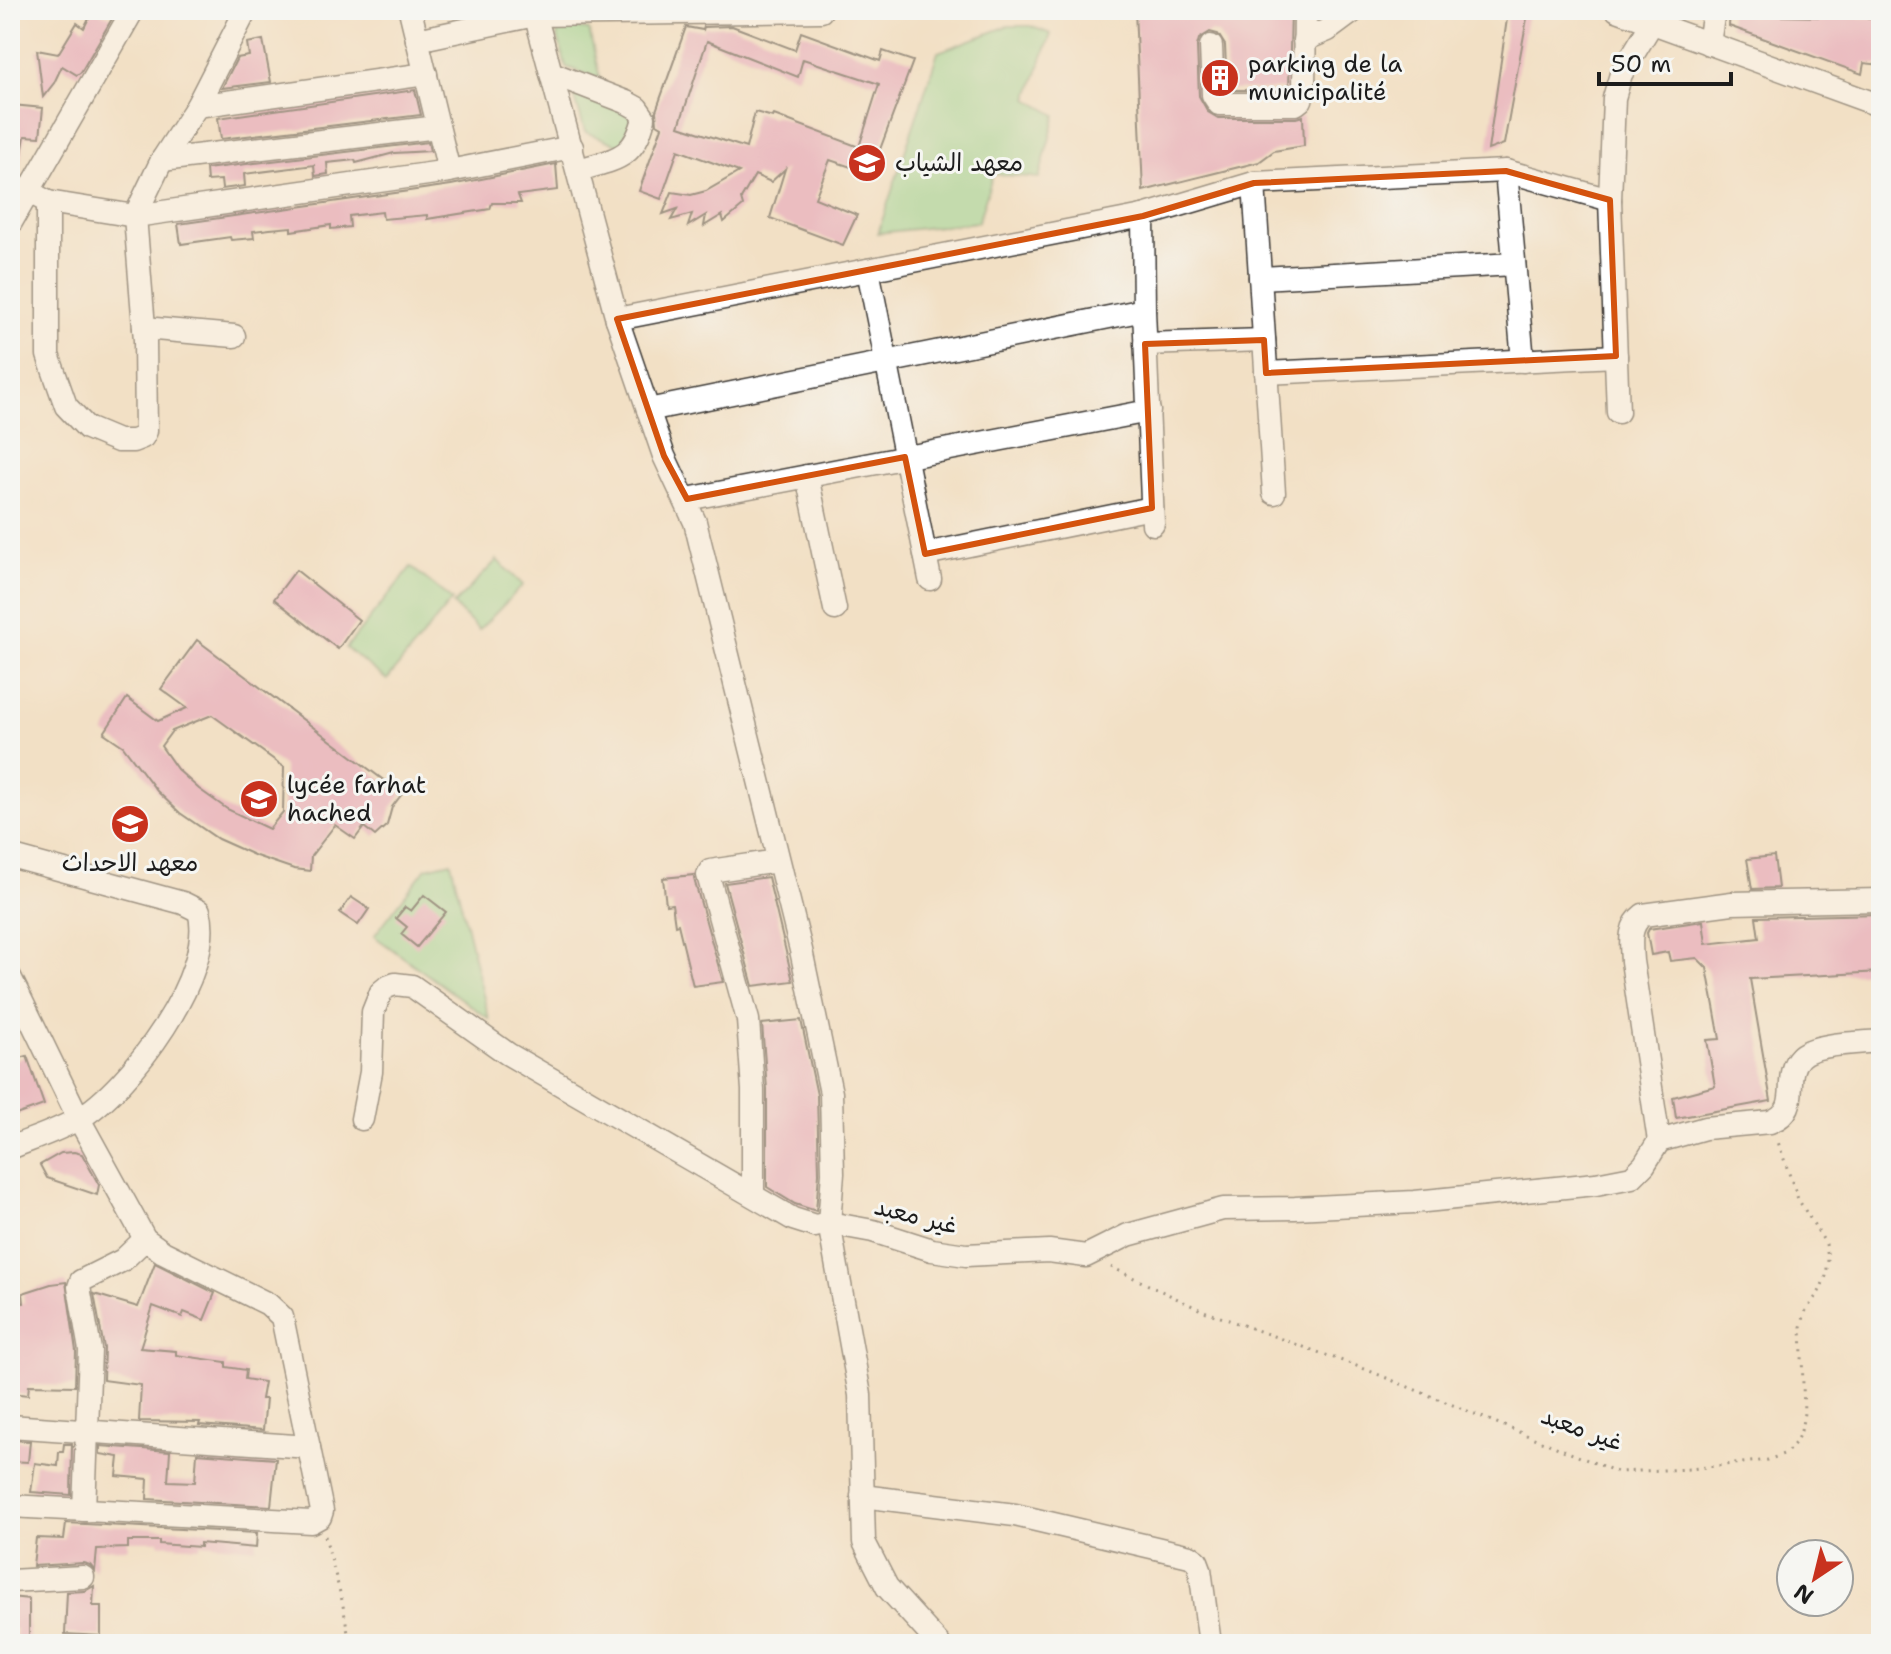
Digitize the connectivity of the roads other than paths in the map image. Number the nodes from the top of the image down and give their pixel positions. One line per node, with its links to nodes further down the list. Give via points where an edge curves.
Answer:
1 (133, 10): 26 (street)
2 (410, 10): 11 (street)
3 (1305, 10): 12 (street)
4 (1355, 10): 12 (street)
5 (1617, 10): 10 (street)
6 (1714, 10): 13 (street)
7 (821, 11): 8 (street)
8 (534, 12): 11 (street); 15 (street)
9 (237, 13): 17 (street)
10 (1652, 23): 13 (street); 27 (street, via 1621,74 1614,98)
11 (417, 40): 16 (street)
12 (1304, 40): 14 (street, via 1303,95 1291,105 1216,102)
13 (1709, 44): 18 (street)
14 (1211, 46)
15 (551, 73): 20 (street); 22 (street, via 626,102 644,118 640,135 624,156)
16 (426, 74): 17 (street); 19 (street)
17 (197, 106): 21 (street)
18 (1881, 106)
19 (438, 127): 21 (street); 23 (street)
20 (572, 147): 22 (street); 23 (street)
21 (162, 160): 28 (street)
22 (578, 170): 35 (street)
23 (449, 171): 28 (street)
24 (1506, 171): 25 (street); 27 (street); 31 (street)
25 (1254, 183): 29 (street); 33 (street)
26 (38, 197): 28 (street); 30 (street); 36 (street, via 48,355 66,406 87,428 118,441 133,441 146,431)
27 (1610, 200): 40 (street)
28 (135, 216): 36 (street)
29 (1143, 216): 32 (street); 34 (street)
30 (10, 224)
31 (1514, 264): 33 (street); 41 (street)
32 (868, 270): 35 (street); 42 (street)
33 (1260, 278): 38 (street)
34 (1144, 310): 39 (street); 42 (street)
35 (617, 319): 44 (street)
36 (144, 328): 37 (street)
37 (234, 336)
38 (1264, 340): 39 (street); 43 (street)
39 (1145, 344): 45 (street)
40 (1616, 356): 41 (street); 46 (street)
41 (1523, 361): 43 (street)
42 (887, 362): 44 (street); 47 (street)
43 (1266, 373): 49 (street)
44 (648, 410): 50 (street)
45 (1149, 411): 47 (street); 51 (street, via 1152,516)
46 (1618, 412)
47 (905, 457): 48 (street); 51 (street)
48 (807, 476): 50 (street); 53 (street)
49 (1274, 493)
50 (687, 499): 55 (street)
51 (925, 554): 52 (street)
52 (930, 579)
53 (835, 609)
54 (10, 856): 59 (street, via 183,903 199,911 202,922 201,947 169,1020 123,1082)
55 (778, 861): 63 (street, via 708,875 748,1020); 64 (street, via 831,1093)
56 (1881, 900): 61 (street, via 1732,903 1638,919 1631,935 1632,961)
57 (10, 977): 59 (street)
58 (1881, 1041): 61 (street, via 1813,1049 1800,1056 1787,1110 1779,1119 1705,1128)
59 (79, 1119): 62 (street); 65 (street)
60 (362, 1119): 63 (street, غير معبد, via 375,1003 387,987 403,984 508,1054)
61 (1659, 1141): 64 (street, غير معبد, via 1632,1177 1415,1202 1223,1209 1128,1235 1086,1256 1049,1251 966,1255)
62 (10, 1148)
63 (753, 1195): 64 (street, غير معبد, via 805,1224)
64 (829, 1223): 69 (street, via 860,1395)
65 (145, 1239): 67 (street, via 123,1260 80,1284 90,1350); 68 (street, via 268,1304 282,1317)
66 (10, 1426): 67 (street)
67 (86, 1431): 68 (street); 71 (street)
68 (309, 1447): 71 (street, via 322,1511 311,1522)
69 (862, 1496): 74 (street, via 864,1542 874,1565); 75 (street, via 1015,1515 1190,1556 1200,1569)
70 (10, 1506): 71 (street)
71 (84, 1510)
72 (83, 1577): 73 (street)
73 (10, 1581)
74 (939, 1644)
75 (1210, 1644)

